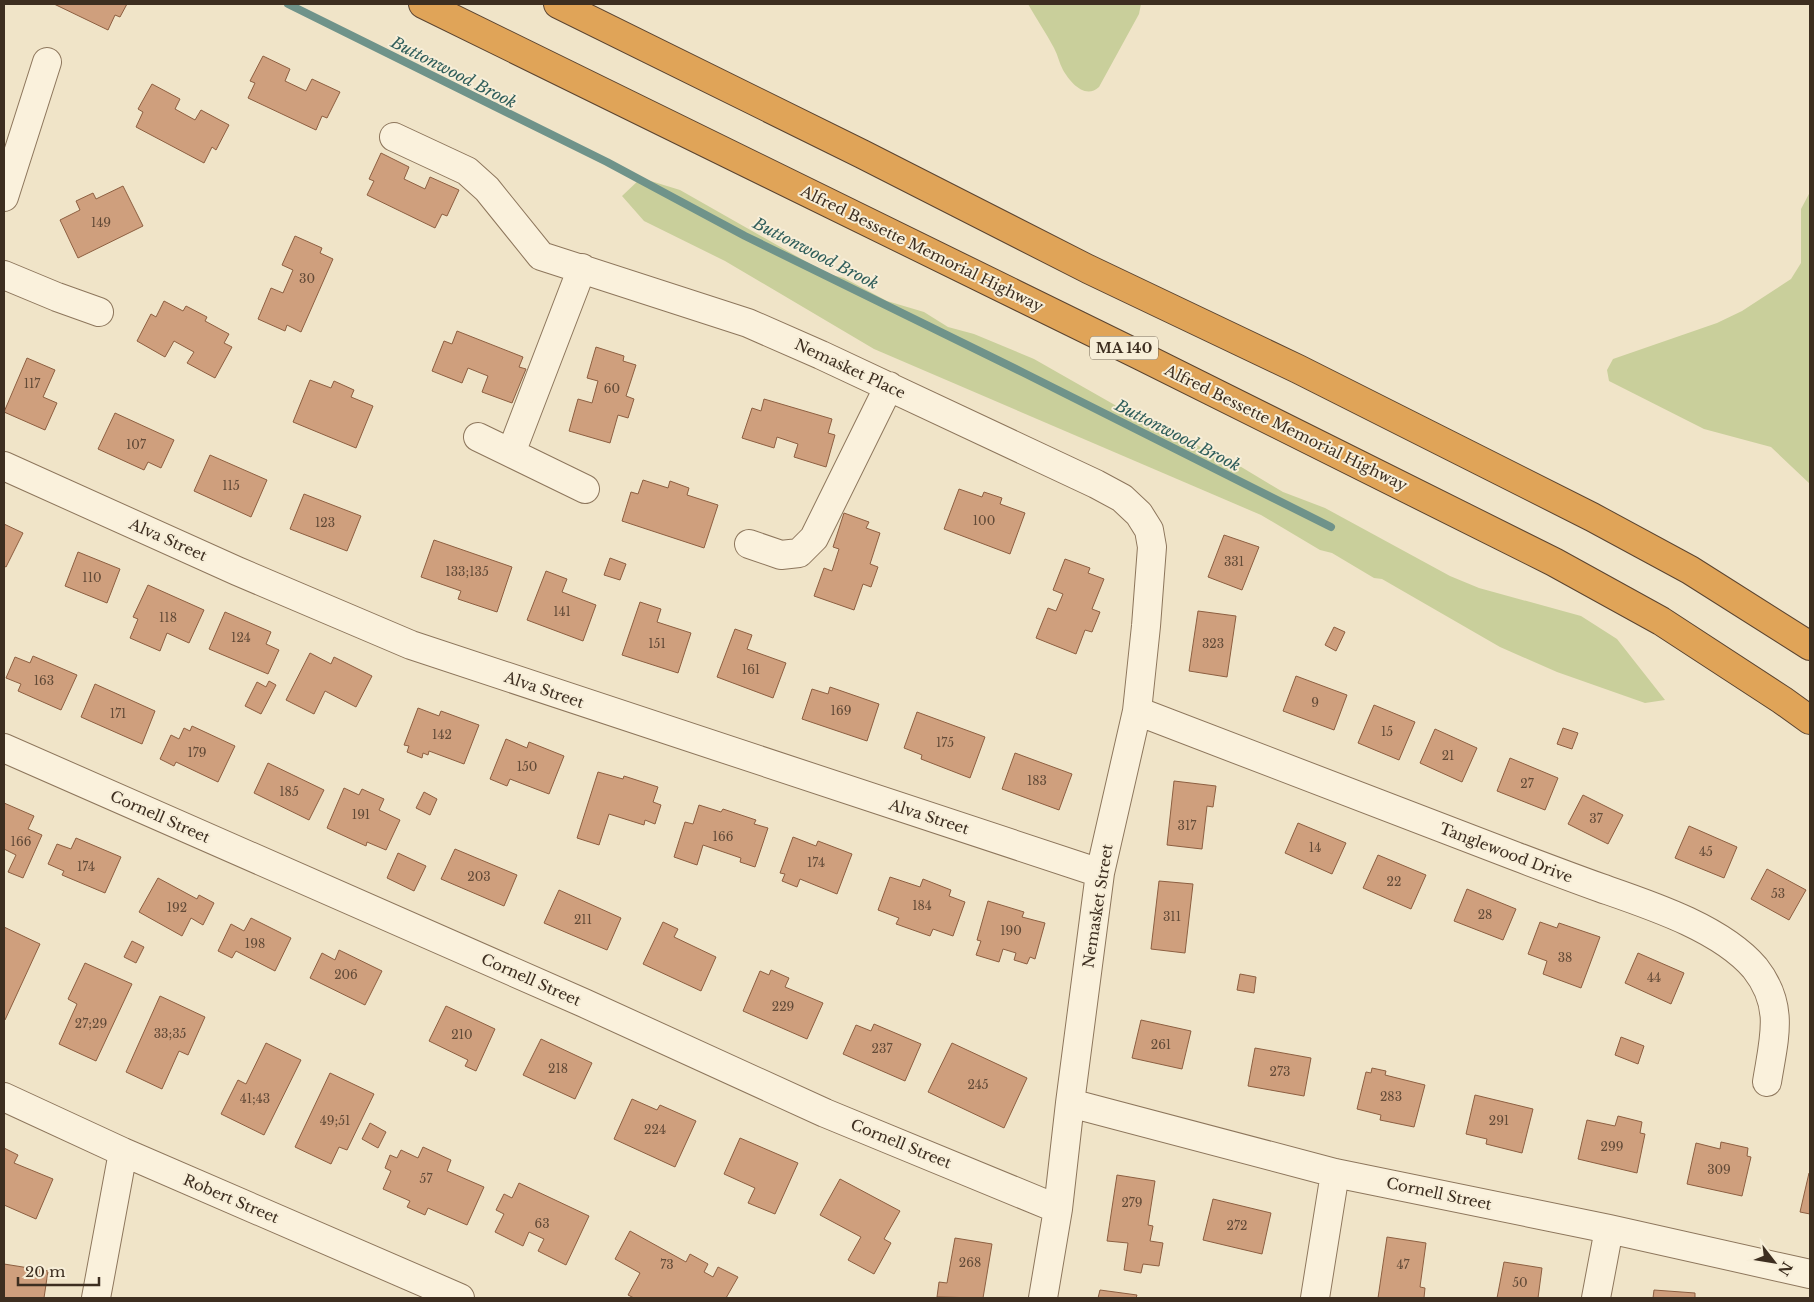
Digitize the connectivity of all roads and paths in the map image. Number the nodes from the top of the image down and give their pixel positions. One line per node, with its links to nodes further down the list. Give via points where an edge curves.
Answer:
1 (423, 4): 18 (highway, Alfred Bessette Memorial Highway / MA 140, via 1554,562 1661,621)
2 (558, 4): 16 (highway, via 1592,517 1690,570)
3 (47, 62): 5 (street)
4 (394, 137): 6 (street, Nemasket Place, via 467,171 487,188 541,256)
5 (4, 197)
6 (582, 268): 9 (street, Nemasket Place, via 748,323); 11 (street)
7 (4, 275): 8 (street)
8 (98, 312)
9 (889, 386): 14 (street, Nemasket Place, via 1096,484 1122,498); 15 (street, via 814,538 799,553 781,555)
10 (478, 437): 11 (street)
11 (511, 453): 13 (street)
12 (4, 466): 20 (street, Alva Street, via 411,645)
13 (585, 489)
14 (1142, 518): 17 (street, Nemasket Street, via 1149,530 1152,547)
15 (749, 544)
16 (1810, 646)
17 (1137, 710): 20 (street, Nemasket Street); 21 (street, Tanglewood Drive, via 1651,906 1730,946 1756,970 1774,1001 1776,1027)
18 (1810, 720)
19 (4, 748): 26 (street, Cornell Street, via 584,1003 825,1113)
20 (1100, 873): 23 (street, Nemasket Street)
21 (1767, 1082)
22 (4, 1097): 24 (street, Robert Street)
23 (1070, 1103): 25 (street, Cornell Street); 26 (street, Nemasket Street)
24 (123, 1152): 29 (street); 30 (street, Robert Street)
25 (1335, 1173): 27 (street, Cornell Street); 32 (street)
26 (1058, 1209): 31 (street, Nemasket Street)
27 (1609, 1229): 28 (street, Cornell Street); 33 (street)
28 (1810, 1274)
29 (96, 1298)
30 (460, 1298)
31 (1043, 1298)
32 (1315, 1298)
33 (1596, 1298)

